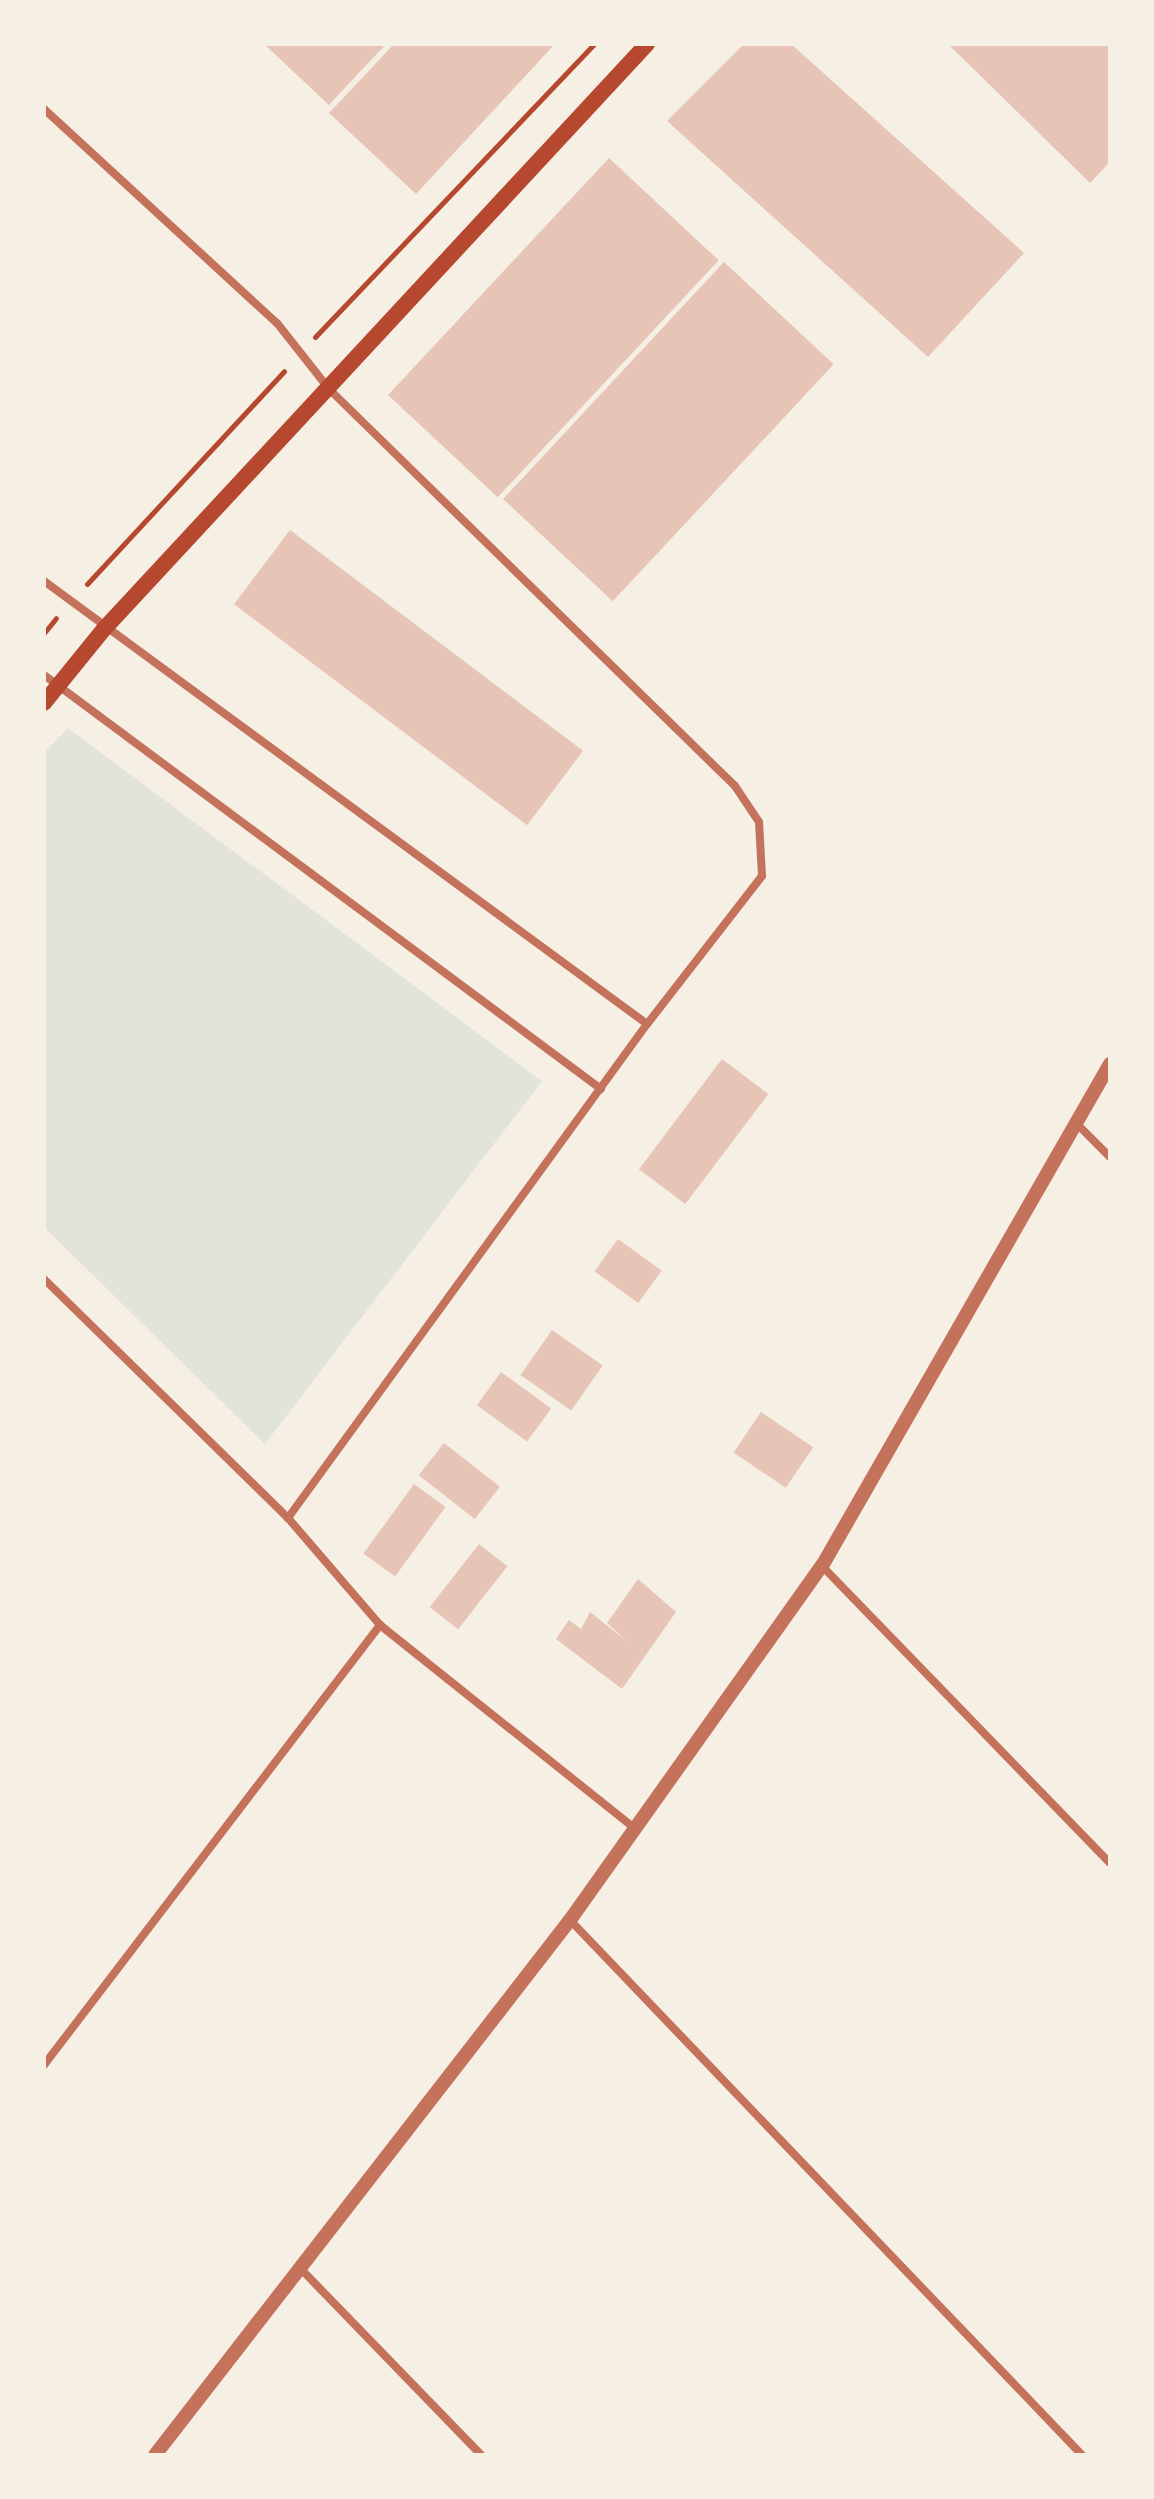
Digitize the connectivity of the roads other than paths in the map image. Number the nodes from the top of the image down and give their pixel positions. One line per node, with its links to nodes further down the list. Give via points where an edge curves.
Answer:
1 (647, 44): 3 (main road)
2 (44, 109): 3 (street, via 277,323)
3 (330, 390): 5 (main road); 9 (street, via 735,786 759,822 762,876)
4 (44, 581): 5 (street)
5 (104, 629): 7 (main road); 9 (street)
6 (44, 675): 7 (street)
7 (59, 687): 8 (main road); 11 (street)
8 (44, 703)
9 (647, 1024): 11 (street)
10 (1110, 1064): 12 (street)
11 (601, 1089): 15 (street)
12 (1074, 1121): 13 (street); 16 (street)
13 (1110, 1157)
14 (44, 1279): 15 (street)
15 (288, 1518): 17 (street)
16 (822, 1566): 18 (street); 19 (street)
17 (380, 1625): 18 (street); 21 (street)
18 (633, 1827): 20 (street)
19 (1110, 1863)
20 (570, 1920): 22 (street); 25 (street)
21 (44, 2065)
22 (298, 2267): 23 (street); 24 (street)
23 (155, 2455)
24 (481, 2455)
25 (1082, 2455)

